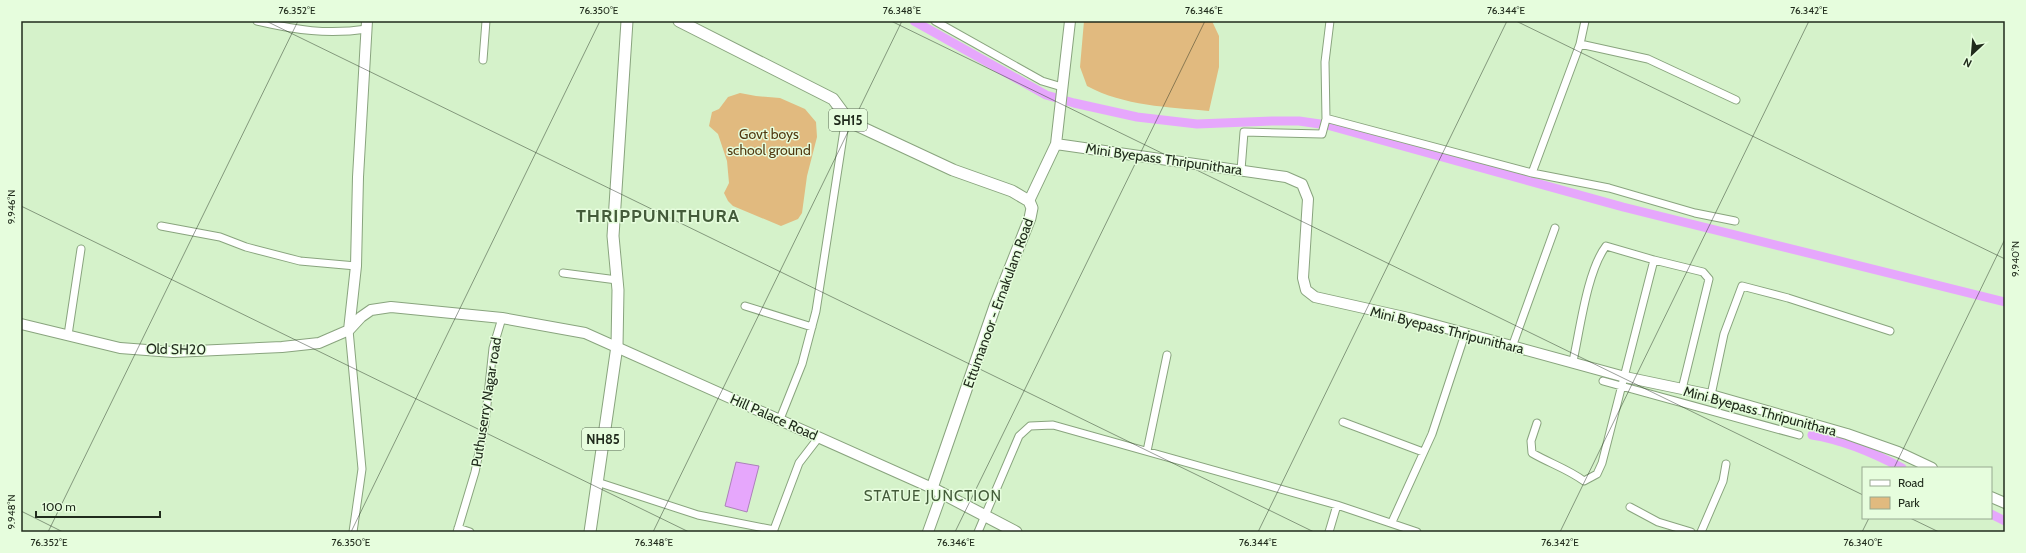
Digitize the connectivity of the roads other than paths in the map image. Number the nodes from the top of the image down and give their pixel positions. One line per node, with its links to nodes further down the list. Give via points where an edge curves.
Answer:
1 (257, 21): 9 (street, via 326,33)
2 (486, 21): 11 (street)
3 (627, 21): 27 (main road, via 613,236)
4 (679, 21): 14 (main road, Ettumanoor - Ernakulam Road / SH15, via 833,99)
5 (935, 21): 12 (street, via 1042,81)
6 (1070, 21): 12 (main road)
7 (1330, 21): 15 (street, via 1325,62)
8 (1585, 21): 10 (street)
9 (367, 25): 25 (main road, via 358,177)
10 (1580, 44): 13 (street, via 1648,59); 18 (street)
11 (483, 60)
12 (1062, 88): 16 (main road)
13 (1736, 100)
14 (850, 122): 19 (main road, Ettumanoor - Ernakulam Road / SH15, via 953,170 1012,191); 31 (street, via 844,130)
15 (1324, 122): 17 (street, via 1322,134 1244,132); 18 (street)
16 (1056, 144): 17 (main road, Mini Byepass Thripunithara); 19 (main road)
17 (1241, 170): 34 (main road, Mini Byepass Thripunithara, via 1286,178 1304,185 1308,199 1303,278 1306,290 1310,294 1323,300 1412,319)
18 (1532, 173): 20 (street, via 1609,188 1695,213)
19 (1029, 201): 55 (main road, Ettumanoor - Ernakulam Road, via 1032,208 1030,218 995,306)
20 (1736, 221)
21 (161, 226): 25 (street, via 220,237 246,247 300,261)
22 (1555, 228): 37 (street)
23 (81, 249): 35 (street)
24 (1654, 260): 39 (street, via 1606,246 1590,284); 41 (street); 42 (street, via 1703,272 1709,279)
25 (356, 266): 32 (main road)
26 (563, 274): 27 (street)
27 (617, 280): 36 (main road)
28 (745, 306): 31 (street)
29 (502, 318): 32 (main road, via 391,307 371,310); 36 (main road, via 585,333); 62 (street, Puthuserry Nagar road, via 493,348 485,423 475,472)
30 (21, 324): 35 (main road, Old SH20)
31 (812, 327): 45 (street, via 802,364)
32 (349, 330): 35 (main road, Old SH20, via 319,343 173,352 120,348); 64 (street, via 362,469)
33 (1890, 331): 43 (street, via 1742,286 1724,334)
34 (1465, 334): 37 (main road, Mini Byepass Thripunithara); 51 (street, via 1432,434)
35 (68, 335)
36 (617, 346): 45 (main road, Hill Palace Road); 54 (main road, NH85 / NH85)
37 (1512, 347): 39 (main road, Mini Byepass Thripunithara)
38 (1167, 355): 50 (street)
39 (1573, 361): 41 (main road, Mini Byepass Thripunithara)
40 (1603, 381): 41 (street)
41 (1623, 381): 42 (main road, Mini Byepass Thripunithara); 44 (street); 47 (street, via 1602,463 1597,474 1584,481 1532,453 1531,441)
42 (1686, 390): 43 (main road, Mini Byepass Thripunithara); 44 (street)
43 (1711, 395): 53 (main road, Mini Byepass Thripunithara, via 1847,434 1898,452)
44 (1687, 403): 48 (street)
45 (780, 419): 49 (main road, Hill Palace Road)
46 (1343, 422): 51 (street)
47 (1537, 423)
48 (1799, 435)
49 (819, 437): 55 (main road, Hill Palace Road); 63 (street, via 799,463)
50 (1147, 451): 58 (street); 60 (street, via 1053,425 1030,426 1018,436)
51 (1423, 452): 61 (street)
52 (1726, 464): 73 (street, via 1723,481)
53 (1930, 467)
54 (597, 482): 63 (street, via 698,515); 66 (main road, NH85 / NH85)
55 (937, 491): 60 (main road); 67 (main road)
56 (1992, 497): 57 (main road)
57 (2005, 503)
58 (1337, 505): 61 (street); 70 (street)
59 (1630, 507): 72 (street, via 1658,522)
60 (984, 515): 68 (street); 69 (main road)
61 (1392, 522): 71 (street)
62 (458, 530): 65 (street)
63 (774, 531)
64 (353, 532)
65 (470, 532)
66 (590, 532)
67 (928, 532)
68 (978, 532)
69 (1016, 532)
70 (1329, 532)
71 (1417, 532)
72 (1691, 532)
73 (1701, 532)

